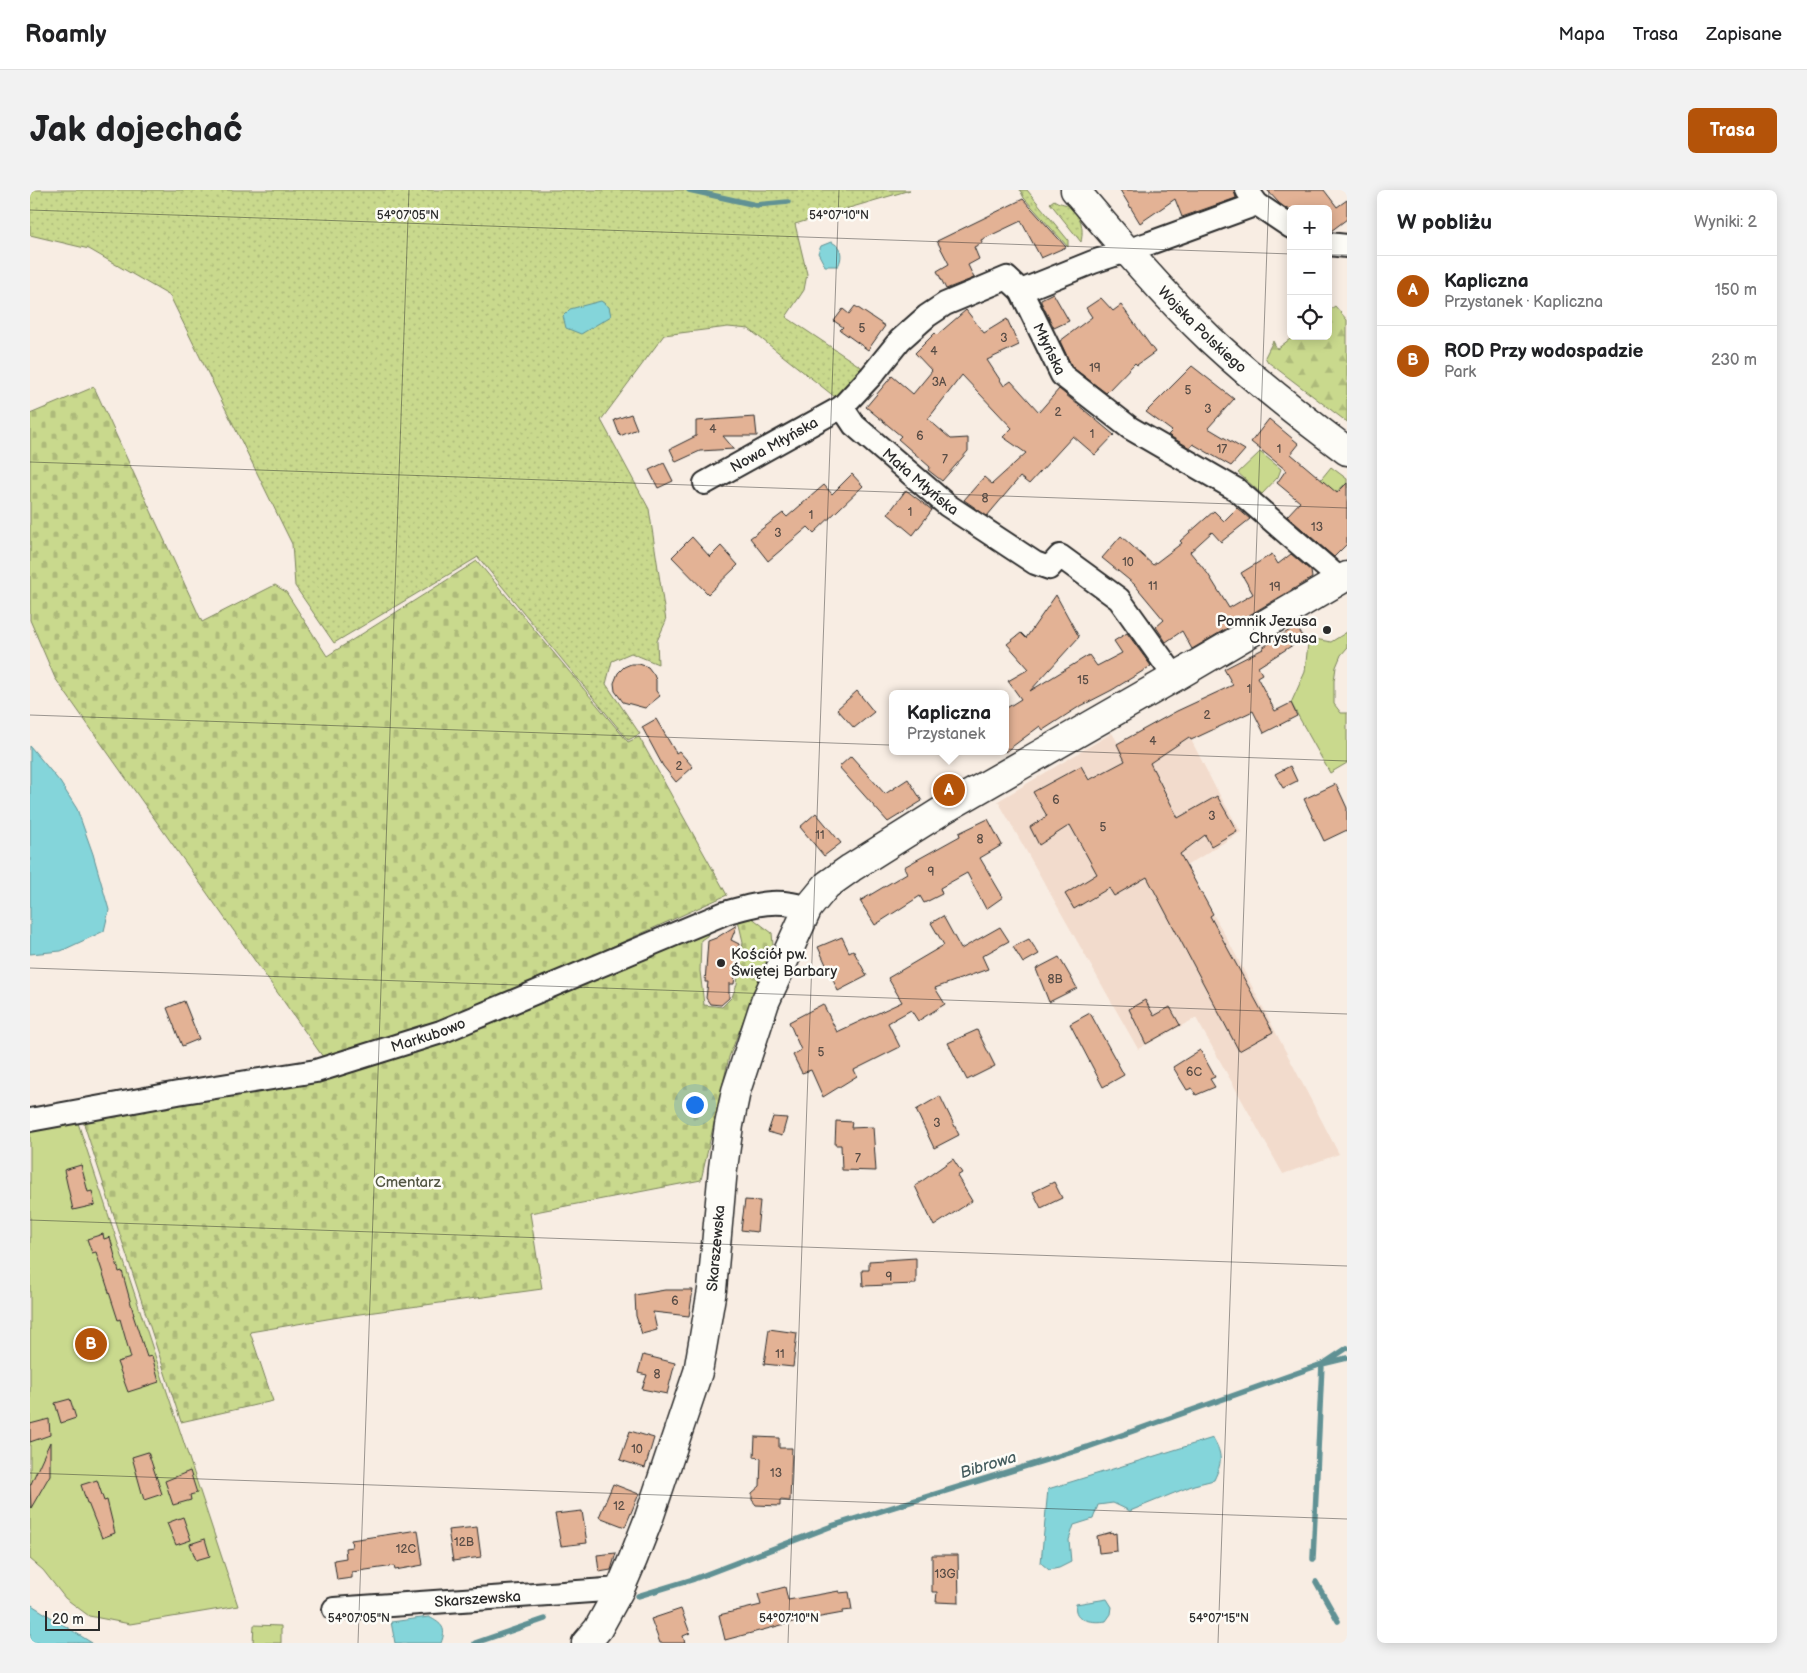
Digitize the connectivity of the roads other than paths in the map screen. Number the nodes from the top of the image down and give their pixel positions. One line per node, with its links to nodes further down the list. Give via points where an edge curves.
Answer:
1 (1075, 190): 6 (street, Wojska Polskiego)
2 (1252, 197): 3 (street); 6 (street)
3 (1287, 224)
4 (1332, 244): 5 (street)
5 (1347, 246)
6 (1127, 251): 7 (street); 9 (street, Wojska Polskiego, via 1211,340 1273,395)
7 (1021, 292): 8 (street, via 1007,278 944,304 900,340); 11 (street, Młyńska, via 1062,375 1130,428 1237,490)
8 (842, 408): 10 (street, Nowa Młyńska); 12 (street, Mała Młyńska, via 854,425 946,505 1035,563 1049,568 1060,556 1120,599)
9 (1347, 451)
10 (705, 483)
11 (1345, 581): 12 (street, Skarszewska)
12 (1175, 677): 13 (street, Skarszewska, via 948,806 850,868 827,885)
13 (808, 908): 14 (street, Markubowo, via 778,902 751,905 725,913 441,1032 316,1071); 15 (street, Skarszewska, via 765,1002 736,1091 723,1168 712,1290 698,1372 650,1518)
14 (30, 1120)
15 (620, 1589): 16 (street, Skarszewska); 17 (street, Skarszewska, via 598,1629)
16 (334, 1609)
17 (586, 1643)

